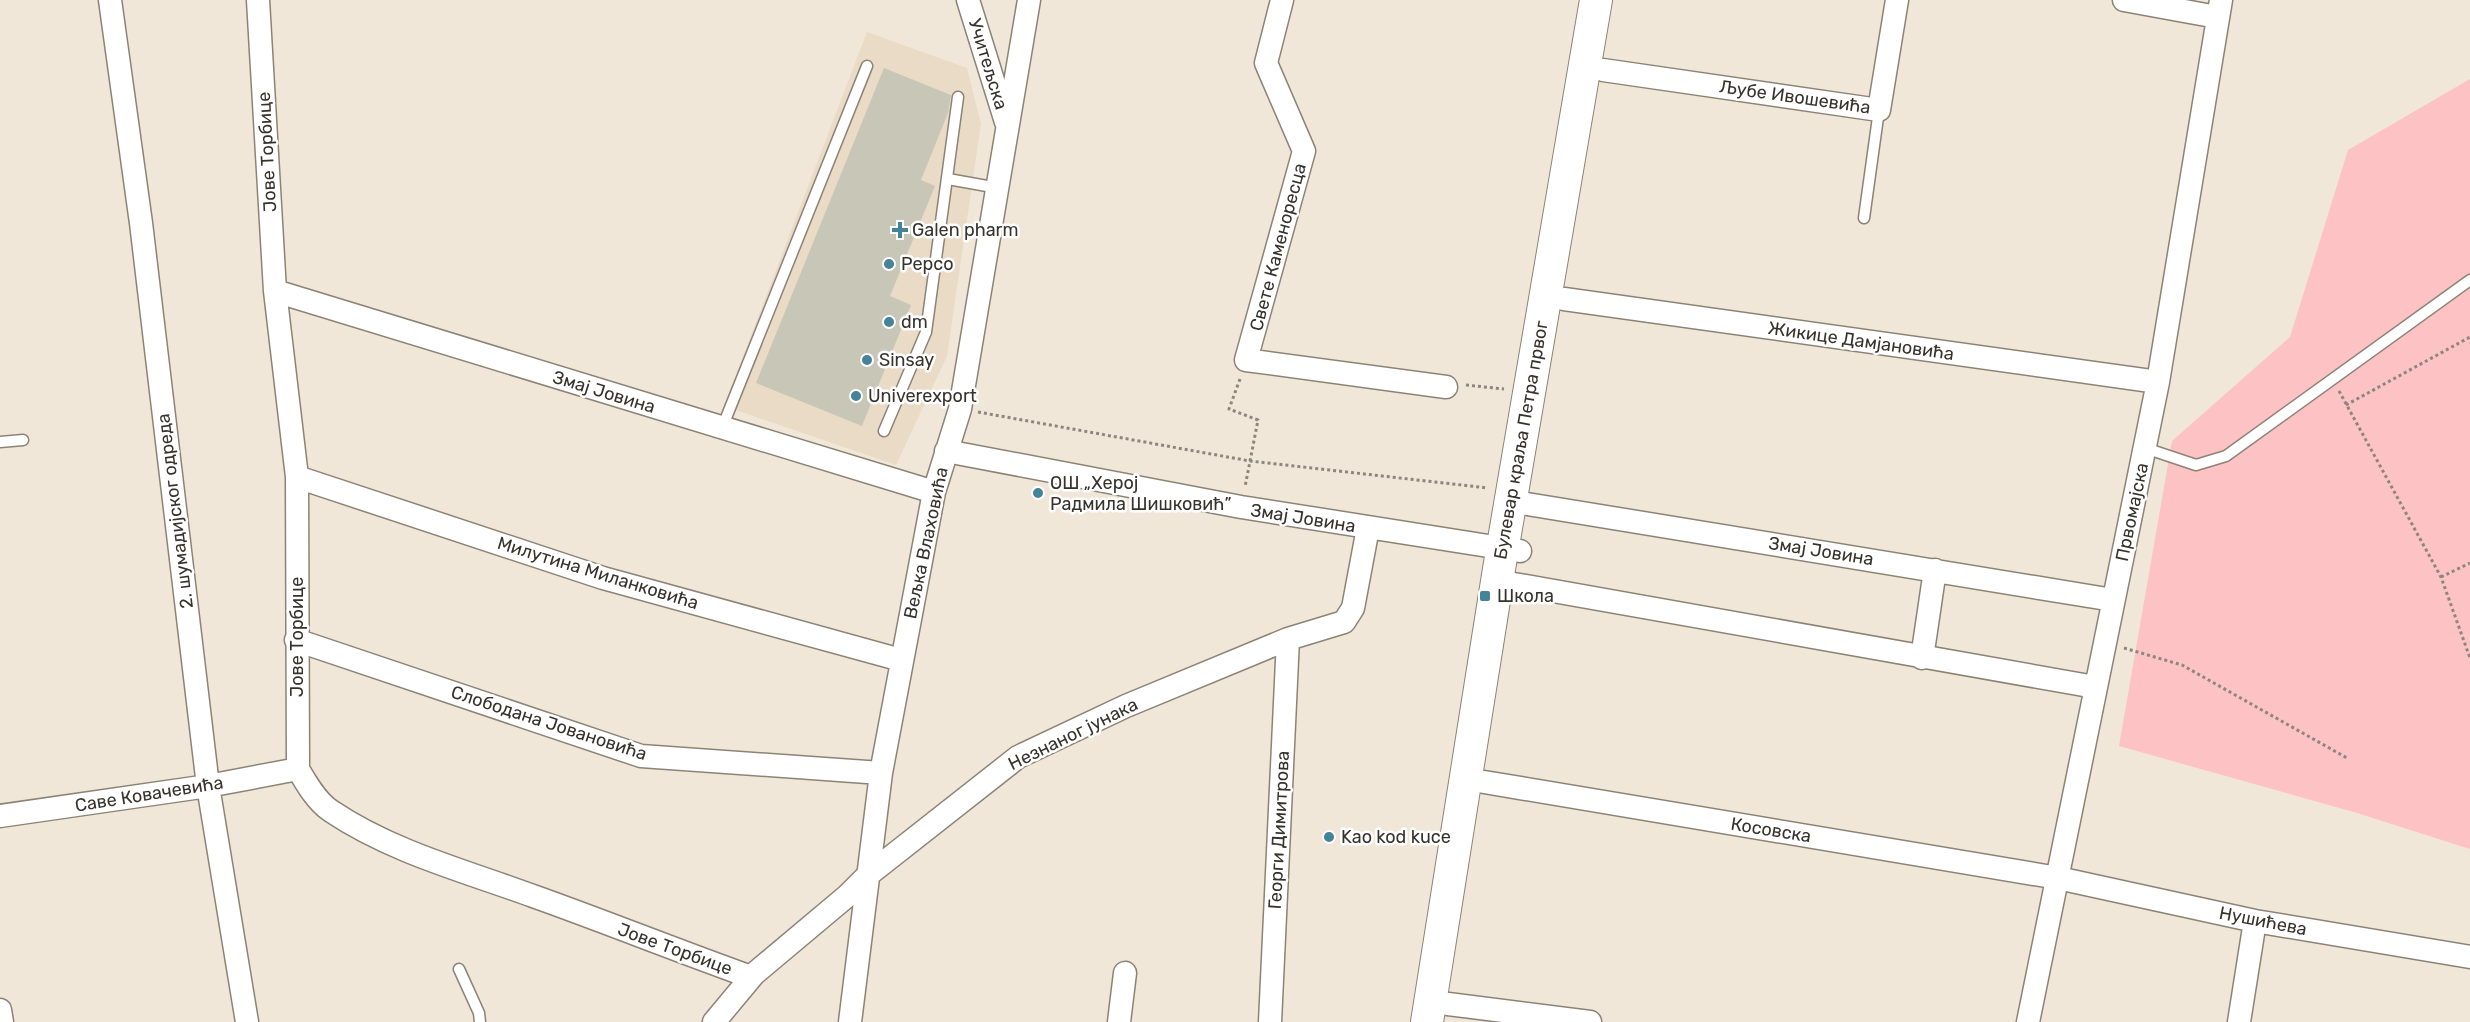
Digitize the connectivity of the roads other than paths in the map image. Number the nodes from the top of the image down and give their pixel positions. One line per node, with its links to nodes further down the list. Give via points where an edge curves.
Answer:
1 (110, 0): 46 (street, 2. шумадијског одреда, via 141,223)
2 (258, 0): 20 (street, Јове Торбице)
3 (968, 0): 15 (street, Учитељска)
4 (1029, 0): 15 (street, Вељка Влаховића)
5 (1282, 0): 23 (street, Свете Каменоресца, via 1266,63 1304,151 1246,360)
6 (1596, 0): 32 (main road, Булевар краља Петра првог, via 1530,393)
7 (1613, 0): 12 (main road, Булевар краља Петра првог)
8 (1897, 0): 14 (street, Љубе Ивошевића)
9 (2124, 0): 10 (street)
10 (2219, 8): 22 (street, Првомајска)
11 (867, 66): 24 (lane)
12 (1603, 70): 14 (street, Љубе Ивошевића); 21 (main road, Булевар краља Петра првог)
13 (958, 97): 16 (lane)
14 (1879, 110): 18 (lane)
15 (1008, 128): 17 (street, Вељка Влаховића)
16 (948, 179): 17 (lane); 25 (lane, via 926,332)
17 (998, 188): 29 (street, Вељка Влаховића, via 960,409)
18 (1864, 218)
19 (2470, 280): 28 (lane, via 2226,456 2196,465)
20 (275, 291): 24 (street, Змај Јовина); 30 (street, Јове Торбице)
21 (1564, 299): 22 (street, Жикице Дамјановића); 32 (main road, Булевар краља Петра првог)
22 (2158, 382): 28 (street, Првомајска)
23 (1446, 387)
24 (722, 428): 31 (street, Змај Јовина)
25 (884, 431)
26 (23, 440): 27 (lane)
27 (0, 442)
28 (2145, 448): 37 (street, Првомајска)
29 (946, 451): 31 (street, Вељка Влаховића); 33 (street, Змај Јовина)
30 (297, 477): 39 (street, Јове Торбице); 41 (street, Милутина Миланковића, via 603,578)
31 (934, 492): 41 (street, Вељка Влаховића)
32 (1520, 497): 34 (main road, Булевар краља Петра првог); 35 (street, Змај Јовина)
33 (1368, 528): 34 (street, Змај Јовина); 38 (street, Незнаног јунака, via 1353,608 1344,622)
34 (1511, 550): 36 (main road, Булевар краља Петра првог); 56 (main road, Булевар краља Петра првог)
35 (1935, 570): 37 (street, Змај Јовина); 40 (street)
36 (1514, 584): 40 (street); 45 (main road, Булевар краља Петра првог)
37 (2114, 600): 42 (street, Првомајска)
38 (1288, 639): 48 (street, Незнаног јунака, via 1126,706 1018,757); 63 (street, Георги Димитрова)
39 (296, 640): 43 (street, Јове Торбице); 44 (street, Слободана Јовановића, via 641,756)
40 (1922, 658): 42 (street)
41 (901, 660): 44 (street, Вељка Влаховића)
42 (2096, 687): 49 (street, Првомајска)
43 (298, 769): 46 (street, Саве Ковачевића); 54 (street, Јове Торбице, via 329,810 378,836 437,863)
44 (881, 773): 48 (street, Вељка Влаховића)
45 (1484, 782): 49 (street, Косовска); 56 (main road, Булевар краља Петра првог)
46 (208, 786): 47 (street, Саве Ковачевића); 58 (street, 2. шумадијског одреда)
47 (0, 816)
48 (868, 875): 54 (street, Незнаног јунака); 61 (street, Вељка Влаховића)
49 (2058, 878): 50 (street, Нушићева); 65 (street, Првомајска)
50 (2255, 921): 51 (street, Нушићева); 66 (street)
51 (2470, 957)
52 (459, 969): 59 (lane)
53 (1125, 974): 62 (street)
54 (751, 977): 60 (street, Незнаног јунака)
55 (0, 1010): 57 (street)
56 (1440, 1016): 64 (street)
57 (2, 1022)
58 (247, 1022)
59 (480, 1022)
60 (714, 1022)
61 (850, 1022)
62 (1119, 1022)
63 (1270, 1022)
64 (1590, 1022)
65 (2028, 1022)
66 (2239, 1022)

